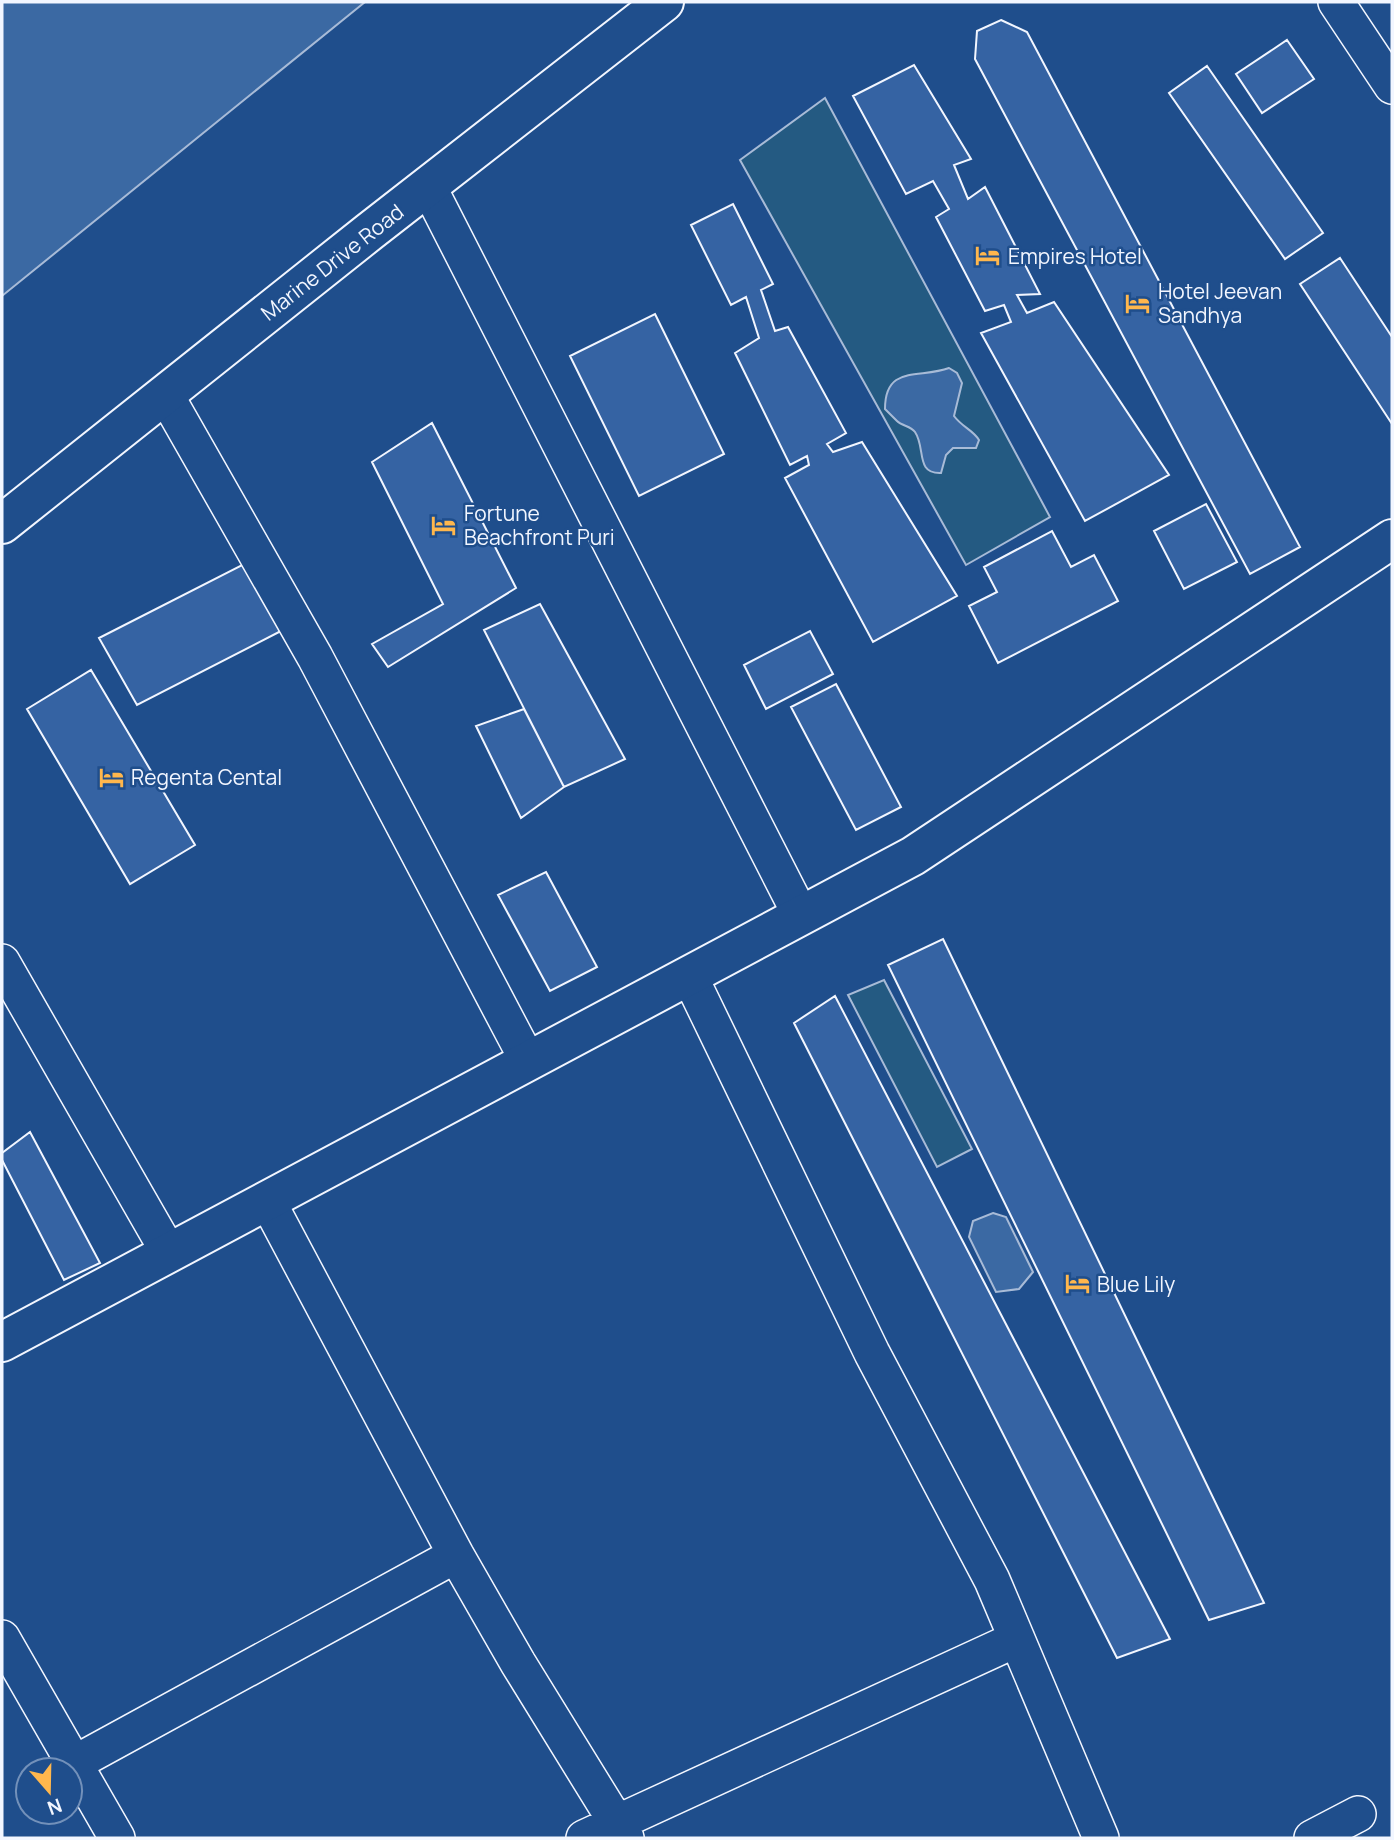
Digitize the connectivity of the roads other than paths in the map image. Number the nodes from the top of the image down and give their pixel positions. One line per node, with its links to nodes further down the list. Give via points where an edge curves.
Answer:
1 (664, 2): 4 (main road, Marine Drive Road)
2 (1336, 2): 3 (street)
3 (1392, 86)
4 (428, 186): 5 (main road, Marine Drive Road); 8 (street)
5 (165, 394): 6 (main road, Marine Drive Road); 11 (street, via 315,657)
6 (2, 524)
7 (1392, 539): 8 (main road, via 912,856)
8 (801, 916): 10 (main road)
9 (2, 962): 13 (street)
10 (689, 975): 11 (main road); 17 (street, via 872,1353 992,1580)
11 (528, 1061): 12 (main road)
12 (267, 1200): 13 (main road); 15 (street)
13 (169, 1253): 14 (main road)
14 (2, 1342)
15 (456, 1555): 19 (street); 22 (street)
16 (2, 1639): 18 (street)
17 (1017, 1639): 22 (street); 25 (street)
18 (71, 1756)
19 (84, 1758)
20 (84, 1779): 23 (street)
21 (1358, 1814): 26 (street)
22 (622, 1830): 24 (street)
23 (117, 1838)
24 (584, 1838)
25 (1101, 1838)
26 (1312, 1838)

